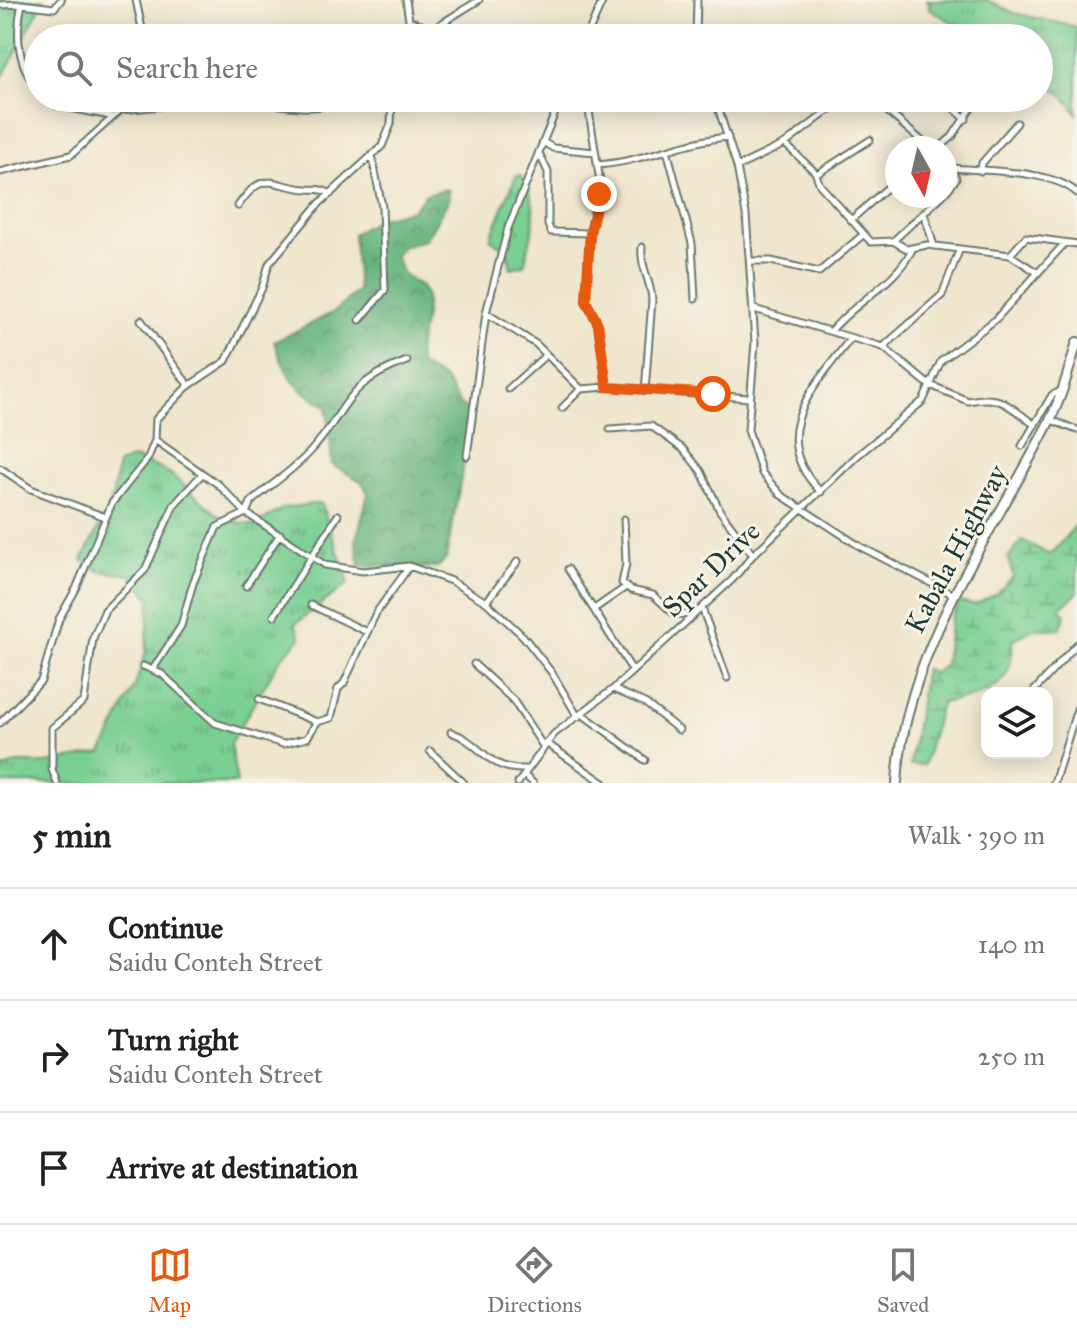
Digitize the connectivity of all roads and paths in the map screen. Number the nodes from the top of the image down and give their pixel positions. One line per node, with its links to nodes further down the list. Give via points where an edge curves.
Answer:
1 (61, 0): 7 (street, via 54,8)
2 (136, 0): 9 (street)
3 (406, 0): 10 (street, via 409,20)
4 (479, 0): 11 (street)
5 (603, 0): 12 (street)
6 (697, 0): 13 (street)
7 (22, 4): 8 (street); 14 (street, via 18,21)
8 (0, 5)
9 (141, 24)
10 (418, 24)
11 (438, 24)
12 (592, 24)
13 (696, 24)
14 (24, 64)
15 (91, 112): 25 (street)
16 (119, 112): 25 (street)
17 (391, 112): 37 (street, via 382,146)
18 (555, 112): 32 (street)
19 (589, 112): 36 (street)
20 (720, 112): 30 (street)
21 (827, 112): 33 (street)
22 (888, 112): 28 (street)
23 (958, 112): 26 (street)
24 (970, 112): 26 (street)
25 (111, 116): 42 (street, via 71,155)
26 (966, 119): 29 (street)
27 (1017, 123): 41 (street)
28 (916, 136)
29 (950, 136)
30 (728, 137): 34 (street); 39 (street)
31 (870, 140): 43 (street)
32 (543, 142): 35 (street); 36 (street, via 553,148)
33 (785, 144): 39 (street); 43 (street)
34 (667, 150): 38 (street, via 640,160); 63 (street, via 692,243)
35 (538, 152): 51 (street, via 548,172 551,232); 65 (street, via 508,228)
36 (595, 152): 38 (street)
37 (372, 156): 46 (street); 67 (street, via 382,207 385,290)
38 (597, 165): 51 (street, via 599,194)
39 (737, 167): 61 (street)
40 (957, 168): 41 (street)
41 (981, 171): 45 (street, via 1030,176 1068,185)
42 (0, 172)
43 (817, 174): 50 (street, via 820,185)
44 (885, 190): 50 (street)
45 (1077, 193)
46 (331, 194): 47 (street, via 276,180 248,192); 75 (street, via 269,264 226,361)
47 (238, 206)
48 (929, 208): 49 (street)
49 (924, 212): 53 (street); 56 (street)
50 (851, 220): 52 (street)
51 (590, 233): 76 (street, via 586,301 598,324)
52 (864, 234): 53 (street, via 878,244); 61 (street, via 819,272)
53 (893, 241): 58 (street)
54 (1065, 243): 55 (street); 60 (street, via 1026,237); 62 (street, Spar Drive)
55 (1077, 244)
56 (934, 246): 58 (street); 59 (street)
57 (642, 247): 79 (street, via 652,300)
58 (912, 250): 68 (street, via 903,268)
59 (959, 251): 60 (street); 71 (street, via 942,295)
60 (1010, 255): 62 (street)
61 (750, 261): 64 (street)
62 (1038, 273): 74 (street, Spar Drive, via 995,320 941,361)
63 (695, 299)
64 (754, 309): 68 (street); 81 (street)
65 (486, 313): 72 (street); 91 (street)
66 (141, 320): 75 (street)
67 (360, 320)
68 (832, 330): 69 (street)
69 (850, 339): 71 (street); 94 (street, via 808,397 793,439 800,466)
70 (1077, 342): 80 (main road, Kabala Highway)
71 (883, 347): 74 (street)
72 (546, 355): 77 (street); 78 (street)
73 (407, 361): 96 (street, via 376,372 359,385 309,454 251,502)
74 (928, 384): 84 (street, via 968,401 983,395 993,398); 94 (street, Spar Drive, via 923,401)
75 (189, 386): 87 (street, via 156,419)
76 (607, 387): 78 (street); 79 (street)
77 (508, 389)
78 (581, 389): 82 (street)
79 (645, 391): 81 (street)
80 (1062, 391): 83 (main road, Kabala Highway); 84 (street, via 1052,395)
81 (749, 398): 95 (street, via 748,430 762,473 781,495)
82 (562, 408)
83 (1051, 420): 86 (street); 108 (main road, Kabala Highway)
84 (1035, 425): 89 (street)
85 (610, 429): 101 (street, via 651,426 683,449)
86 (1077, 430)
87 (155, 440): 88 (street); 90 (street)
88 (167, 446): 90 (street); 93 (street)
89 (1022, 446)
90 (152, 449): 98 (street)
91 (467, 456)
92 (0, 468): 98 (street, via 31,489)
93 (202, 474): 96 (street); 135 (street, via 174,505 145,570 100,620 84,701 52,728)
94 (821, 492): 95 (street, Spar Drive)
95 (806, 508): 101 (street, Spar Drive); 108 (street, via 861,547)
96 (246, 513): 100 (street); 119 (street, via 217,527 181,626)
97 (338, 515): 102 (street)
98 (105, 517): 128 (street, via 59,619 41,681)
99 (624, 519): 107 (street)
100 (280, 534): 102 (street); 106 (street)
101 (753, 555): 111 (street, Spar Drive)
102 (313, 558): 104 (street, via 345,569); 114 (street)
103 (518, 561): 109 (street)
104 (409, 566): 109 (street, via 451,581); 115 (street)
105 (568, 569): 112 (street)
106 (246, 586)
107 (626, 587): 112 (street); 113 (street, via 653,595 674,614)
108 (954, 595): 140 (main road, Kabala Highway, via 912,690)
109 (486, 602): 126 (street, via 523,636)
110 (311, 605): 115 (street)
111 (702, 608): 113 (street, Spar Drive); 121 (street)
112 (594, 609): 120 (street)
113 (693, 615): 120 (street, Spar Drive)
114 (274, 616)
115 (367, 632): 127 (street, via 338,689 331,718)
116 (1077, 644): 122 (street)
117 (474, 664): 131 (street, via 513,700)
118 (143, 666): 119 (street)
119 (153, 669): 127 (street, via 215,723 283,744 307,738)
120 (632, 670): 123 (street, Spar Drive)
121 (727, 678)
122 (1038, 687)
123 (613, 689): 126 (street, Spar Drive); 129 (street, via 645,703)
124 (259, 699): 127 (street)
125 (1077, 709): 141 (street)
126 (580, 715): 131 (street, Spar Drive); 133 (street)
127 (317, 722)
128 (0, 723)
129 (679, 730)
130 (451, 732): 134 (street, via 498,767)
131 (545, 744): 134 (street, Spar Drive); 139 (street)
132 (430, 751): 136 (street)
133 (645, 760)
134 (525, 772): 137 (street, Spar Drive); 138 (street)
135 (57, 783)
136 (464, 783)
137 (518, 783)
138 (533, 783)
139 (604, 783)
140 (897, 783)
141 (1054, 783)

